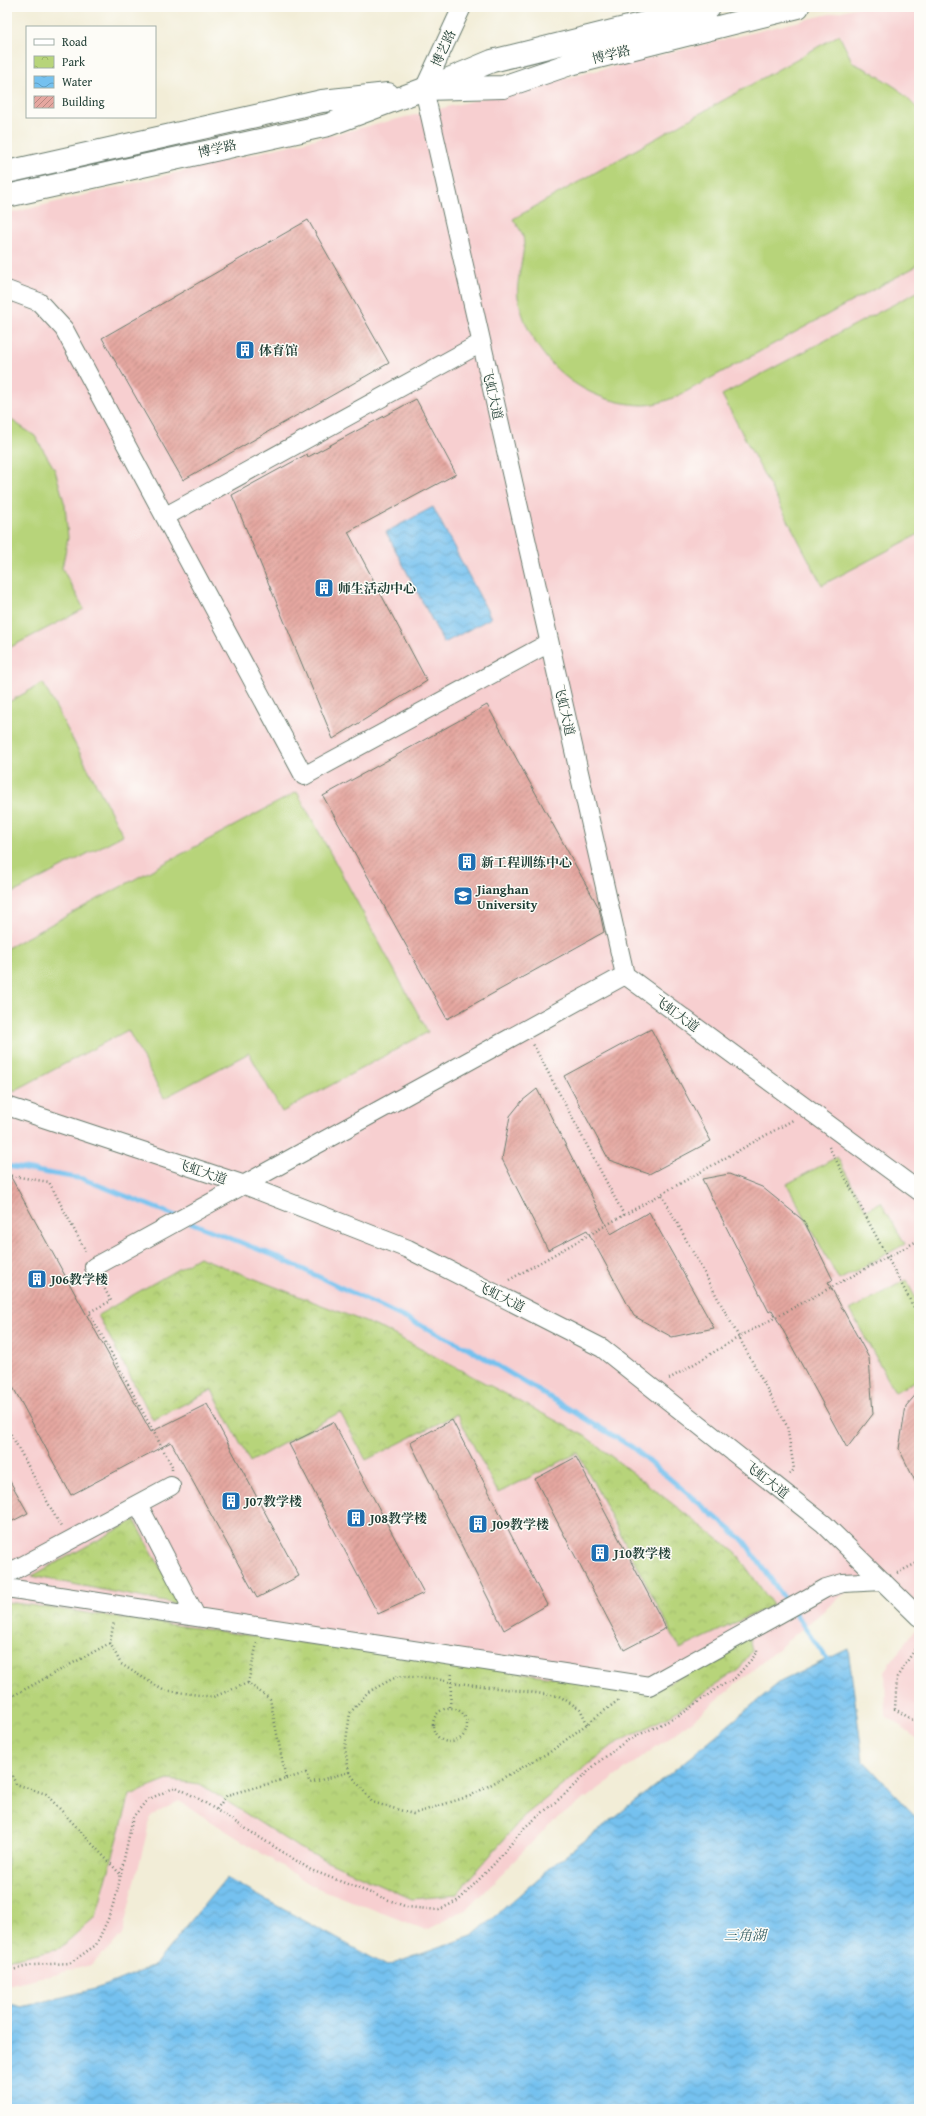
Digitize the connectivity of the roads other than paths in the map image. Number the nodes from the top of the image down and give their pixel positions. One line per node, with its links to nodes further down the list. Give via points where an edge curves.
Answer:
1 (462, 7): 4 (street, 博艺路)
2 (709, 7): 4 (main road, 博学路, via 492,61)
3 (798, 7): 4 (main road, 博学路, via 570,64 503,87)
4 (424, 89): 5 (main road, 博学路, via 322,102); 6 (main road, 博学路, via 328,125); 8 (street, 飞虹大道)
5 (7, 172)
6 (7, 196)
7 (7, 290): 9 (street, via 39,302 64,329)
8 (481, 343): 9 (street); 10 (street, 飞虹大道)
9 (166, 516): 10 (street, via 304,776)
10 (549, 643): 11 (street, 飞虹大道)
11 (625, 975): 13 (street); 14 (street, 飞虹大道)
12 (7, 1106): 13 (street, 飞虹大道)
13 (242, 1184): 15 (street); 19 (street, 飞虹大道, via 408,1249 602,1348 824,1524)
14 (919, 1191)
15 (94, 1267)
16 (171, 1486): 17 (street)
17 (138, 1504): 18 (street); 21 (street)
18 (7, 1574)
19 (883, 1581): 21 (street, via 843,1583 826,1588 649,1686); 22 (street, 飞虹大道)
20 (7, 1588): 21 (street)
21 (196, 1616)
22 (919, 1617)

